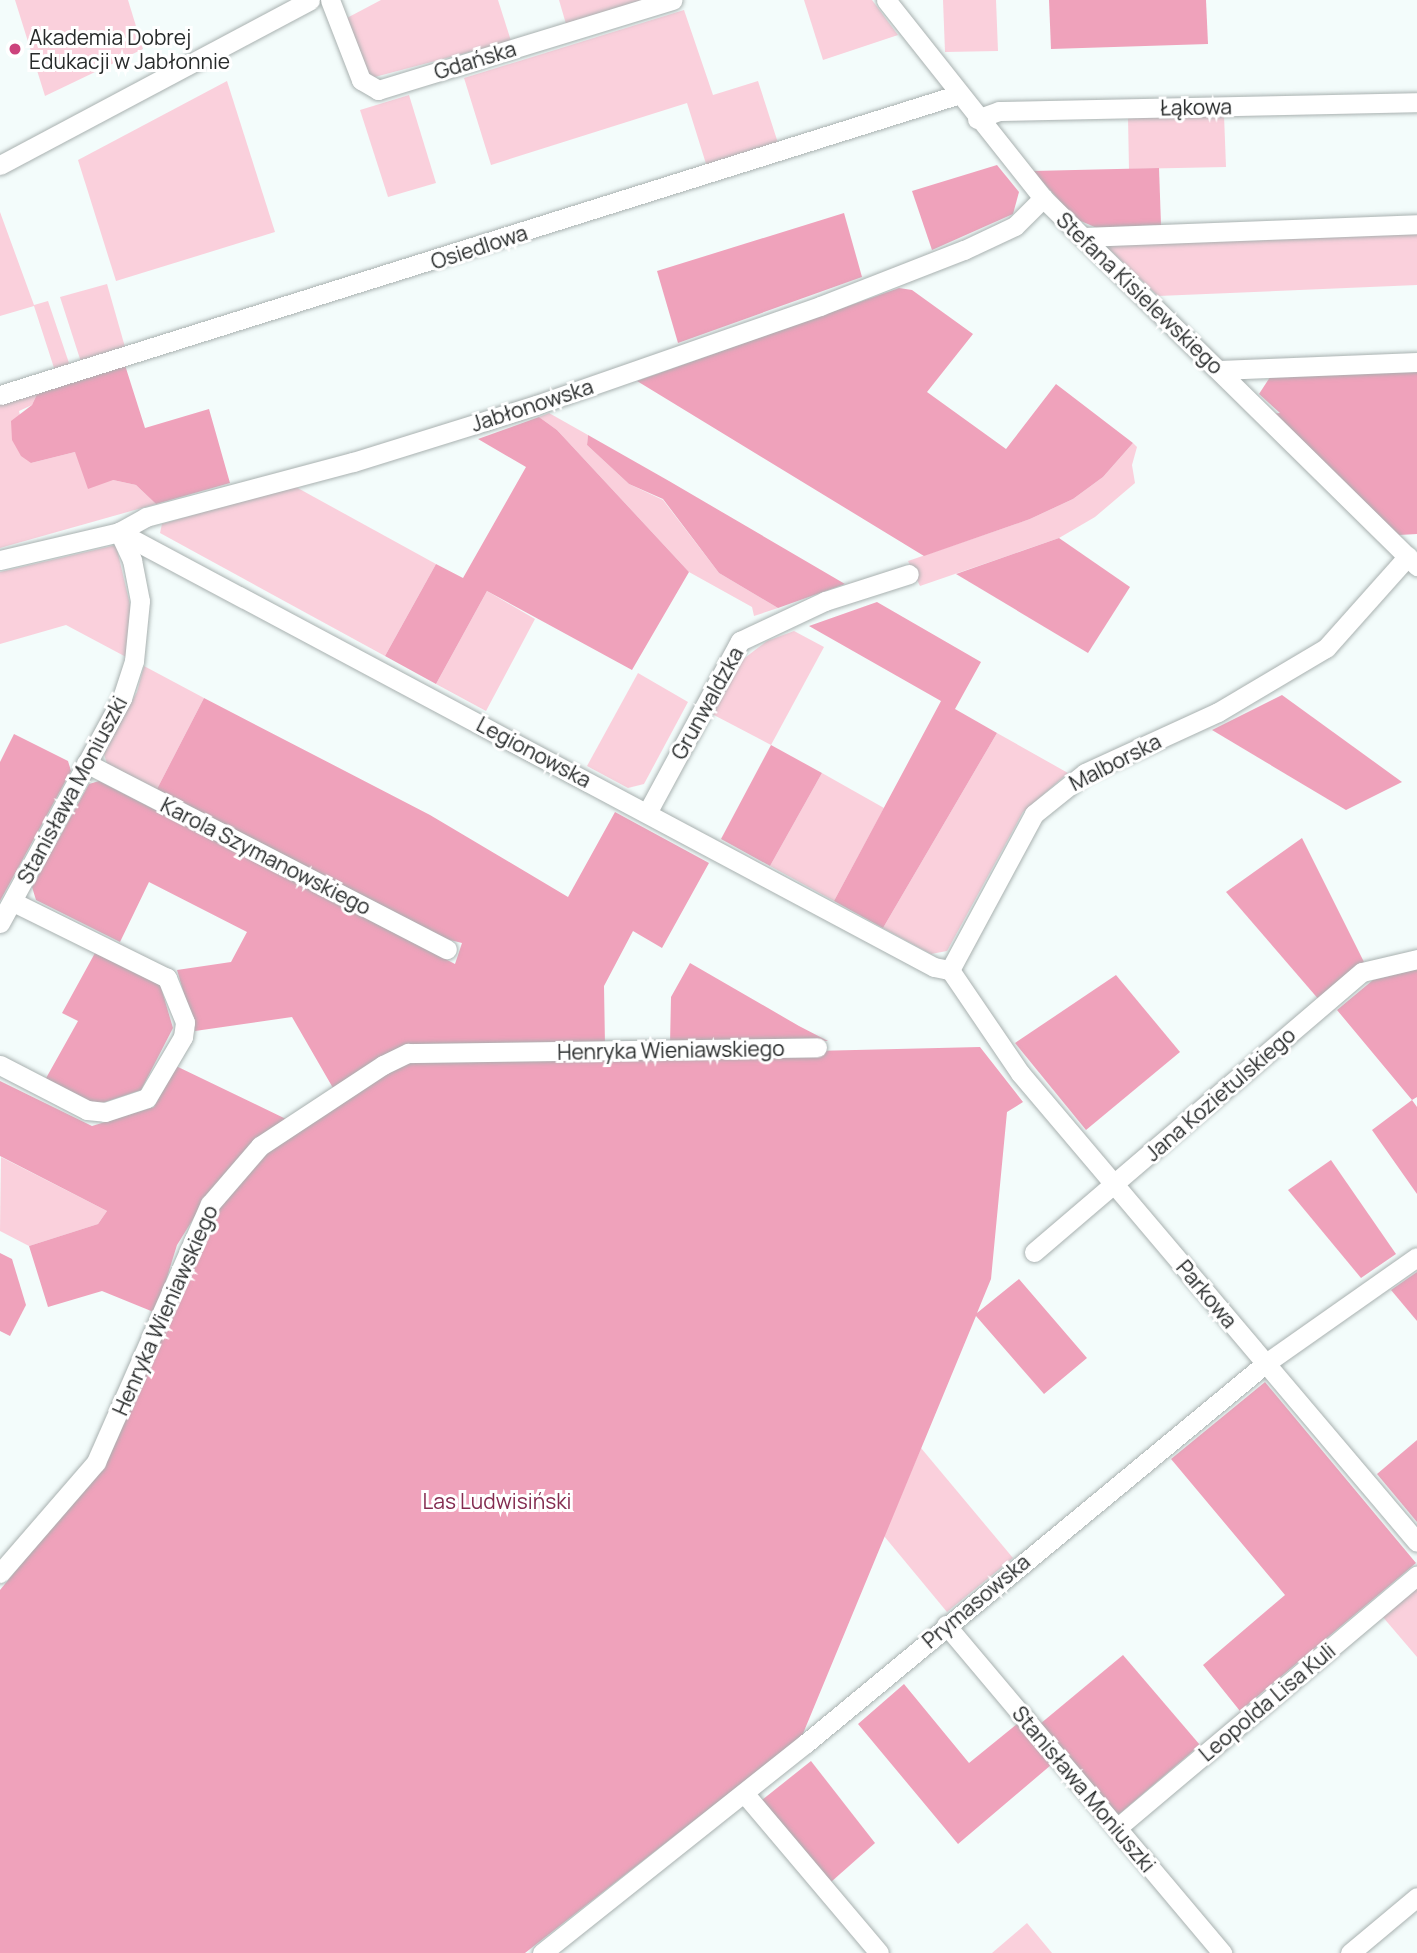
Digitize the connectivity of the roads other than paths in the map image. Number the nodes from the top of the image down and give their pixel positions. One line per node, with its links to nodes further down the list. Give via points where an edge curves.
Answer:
1 (310, 0): 8 (street)
2 (330, 0): 3 (street, Gdańska, via 361,80 378,90)
3 (673, 0)
4 (886, 0): 5 (street, Stefana Kisielewskiego)
5 (957, 94): 7 (street, Stefana Kisielewskiego); 14 (street, Osiedlowa)
6 (1417, 102): 7 (street, Łąkowa, via 999,111)
7 (977, 119): 9 (street, Stefana Kisielewskiego)
8 (2, 160)
9 (1044, 198): 11 (street, Stefana Kisielewskiego); 15 (street, Jabłonowska, via 1015,226 820,306 536,405 353,462 146,517)
10 (1417, 224): 11 (street)
11 (1083, 237): 13 (street, Stefana Kisielewskiego)
12 (1417, 362): 13 (street)
13 (1219, 370): 17 (street, Stefana Kisielewskiego)
14 (0, 395)
15 (120, 531): 16 (street, Jabłonowska); 19 (street, Stanisława Moniuszki, via 136,577 139,630 122,698); 20 (street, Legionowska)
16 (0, 560)
17 (1412, 561): 25 (street, Malborska, via 1326,648 1218,712 1085,773 1034,814)
18 (909, 574): 20 (street, Grunwaldzka, via 825,601 740,641)
19 (86, 763): 21 (street, Stanisława Moniuszki); 23 (street, Karola Szymanowskiego)
20 (647, 813): 25 (street, Legionowska, via 934,967)
21 (13, 902): 22 (street, Stanisława Moniuszki); 27 (street, via 167,978 185,1022 183,1037 147,1098 105,1112 87,1110)
22 (0, 923)
23 (447, 949)
24 (1417, 959): 28 (street, Jana Kozietulskiego, via 1362,972)
25 (950, 971): 28 (street, Parkowa, via 998,1044)
26 (817, 1047): 33 (street, Henryka Wieniawskiego, via 408,1054 373,1072 260,1146 210,1204 96,1462)
27 (0, 1065)
28 (1114, 1185): 29 (street, Jana Kozietulskiego); 31 (street, Parkowa)
29 (1034, 1252)
30 (1417, 1257): 31 (street, Prymasowska)
31 (1266, 1363): 32 (street, Parkowa); 35 (street, Prymasowska)
32 (1417, 1542)
33 (0, 1573)
34 (1417, 1576): 37 (street, Leopolda Lisa Kuli)
35 (946, 1625): 36 (street, Prymasowska); 37 (street, Stanisława Moniuszki)
36 (744, 1793): 39 (street, Prymasowska); 40 (street)
37 (1117, 1828): 41 (street, Stanisława Moniuszki)
38 (1417, 1897): 42 (street)
39 (542, 1953)
40 (879, 1953)
41 (1222, 1953)
42 (1350, 1953)

